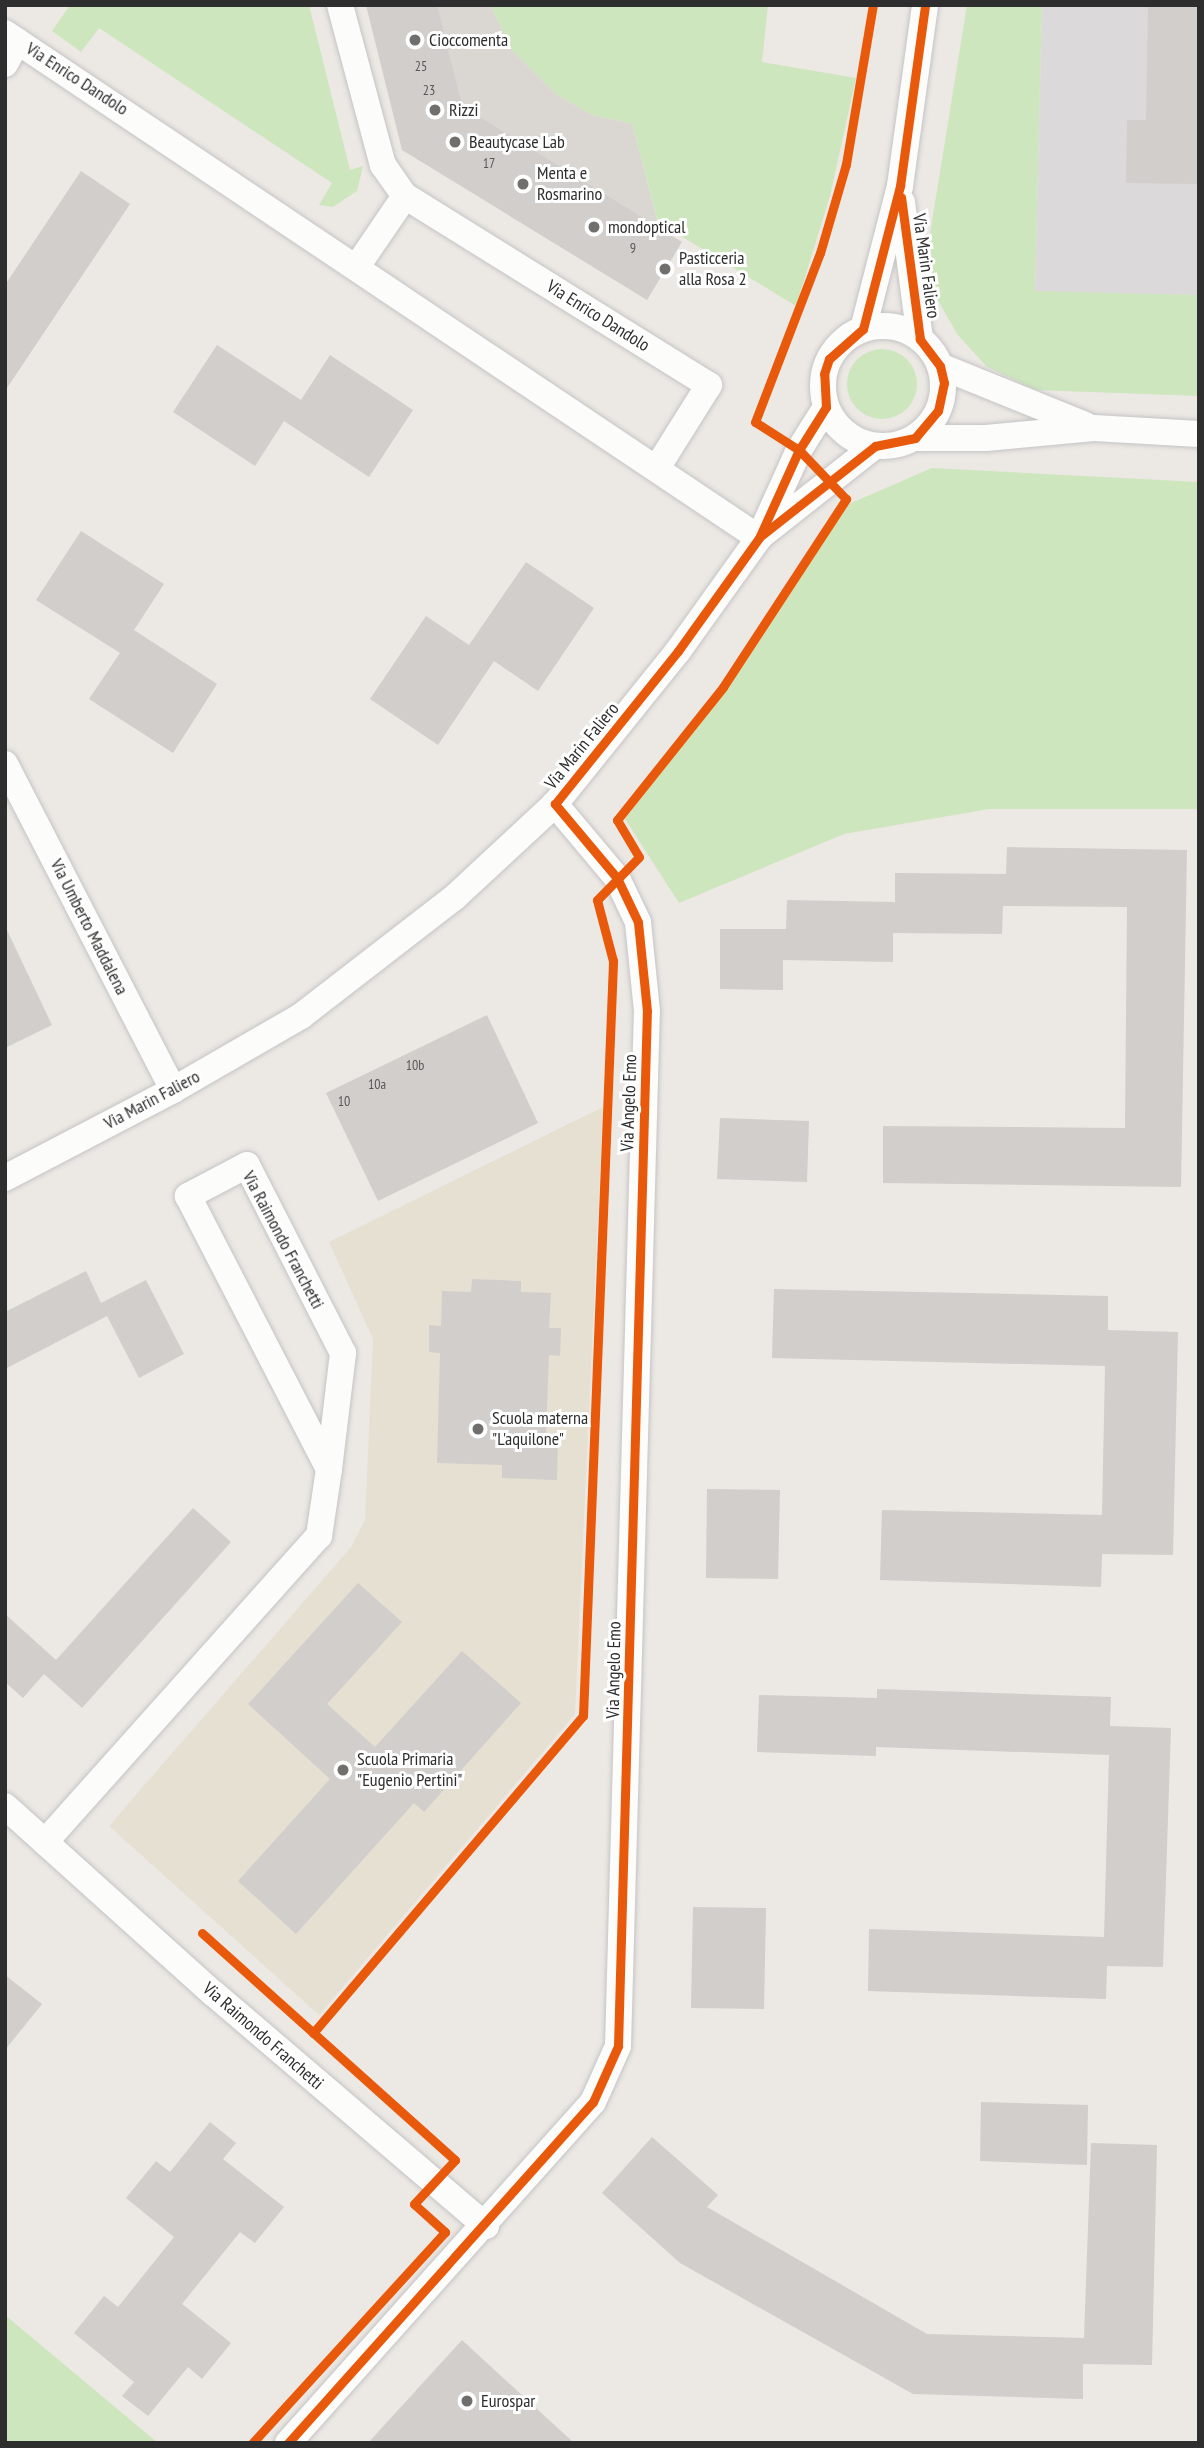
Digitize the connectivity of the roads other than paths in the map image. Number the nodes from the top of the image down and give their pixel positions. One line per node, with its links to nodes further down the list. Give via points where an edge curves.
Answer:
1 (340, 5): 5 (street, Via Enrico Dandolo, via 383,165)
2 (925, 5): 4 (street, Via Marin Faliero)
3 (10, 46): 6 (street, Via Enrico Dandolo)
4 (900, 186): 7 (street, Via Marin Faliero); 8 (street, Via Marin Faliero)
5 (405, 196): 6 (street); 15 (street, Via Enrico Dandolo, via 709,385)
6 (358, 265): 15 (street, Via Enrico Dandolo)
7 (863, 329): 8 (street, Via Marin Faliero, via 885,326); 10 (street, via 829,359 824,374)
8 (920, 339): 9 (street, Via Marin Faliero)
9 (940, 366): 11 (street, Via Marin Faliero, via 1000,395); 13 (street, via 944,383 938,411)
10 (826, 407): 14 (street, via 848,436); 16 (street, Via Marin Faliero, via 799,450)
11 (1094, 428): 12 (street, Via Marin Faliero); 13 (street, Via Marin Faliero, via 986,438)
12 (1199, 434)
13 (915, 438): 14 (street, Via Marin Faliero)
14 (875, 446): 16 (street, Via Marin Faliero)
15 (657, 468): 16 (street, Via Enrico Dandolo)
16 (759, 538): 18 (street, Via Marin Faliero)
17 (5, 764): 19 (street, Via Umberto Maddalena)
18 (555, 804): 19 (street, Via Marin Faliero, via 384,955 301,1016); 24 (street, Via Angelo Emo, via 617,878 638,922 647,1011 618,2046 593,2102)
19 (173, 1090): 20 (street, Via Marin Faliero)
20 (5, 1178)
21 (329, 1469): 21 (street, Via Raimondo Franchetti, via 342,1353 247,1165 188,1196); 23 (street, Via Raimondo Franchetti, via 319,1536)
22 (5, 1806): 23 (street, Via Raimondo Franchetti)
23 (45, 1842): 24 (street, Via Raimondo Franchetti)
24 (486, 2225): 25 (street, Via Angelo Emo)
25 (288, 2443)

